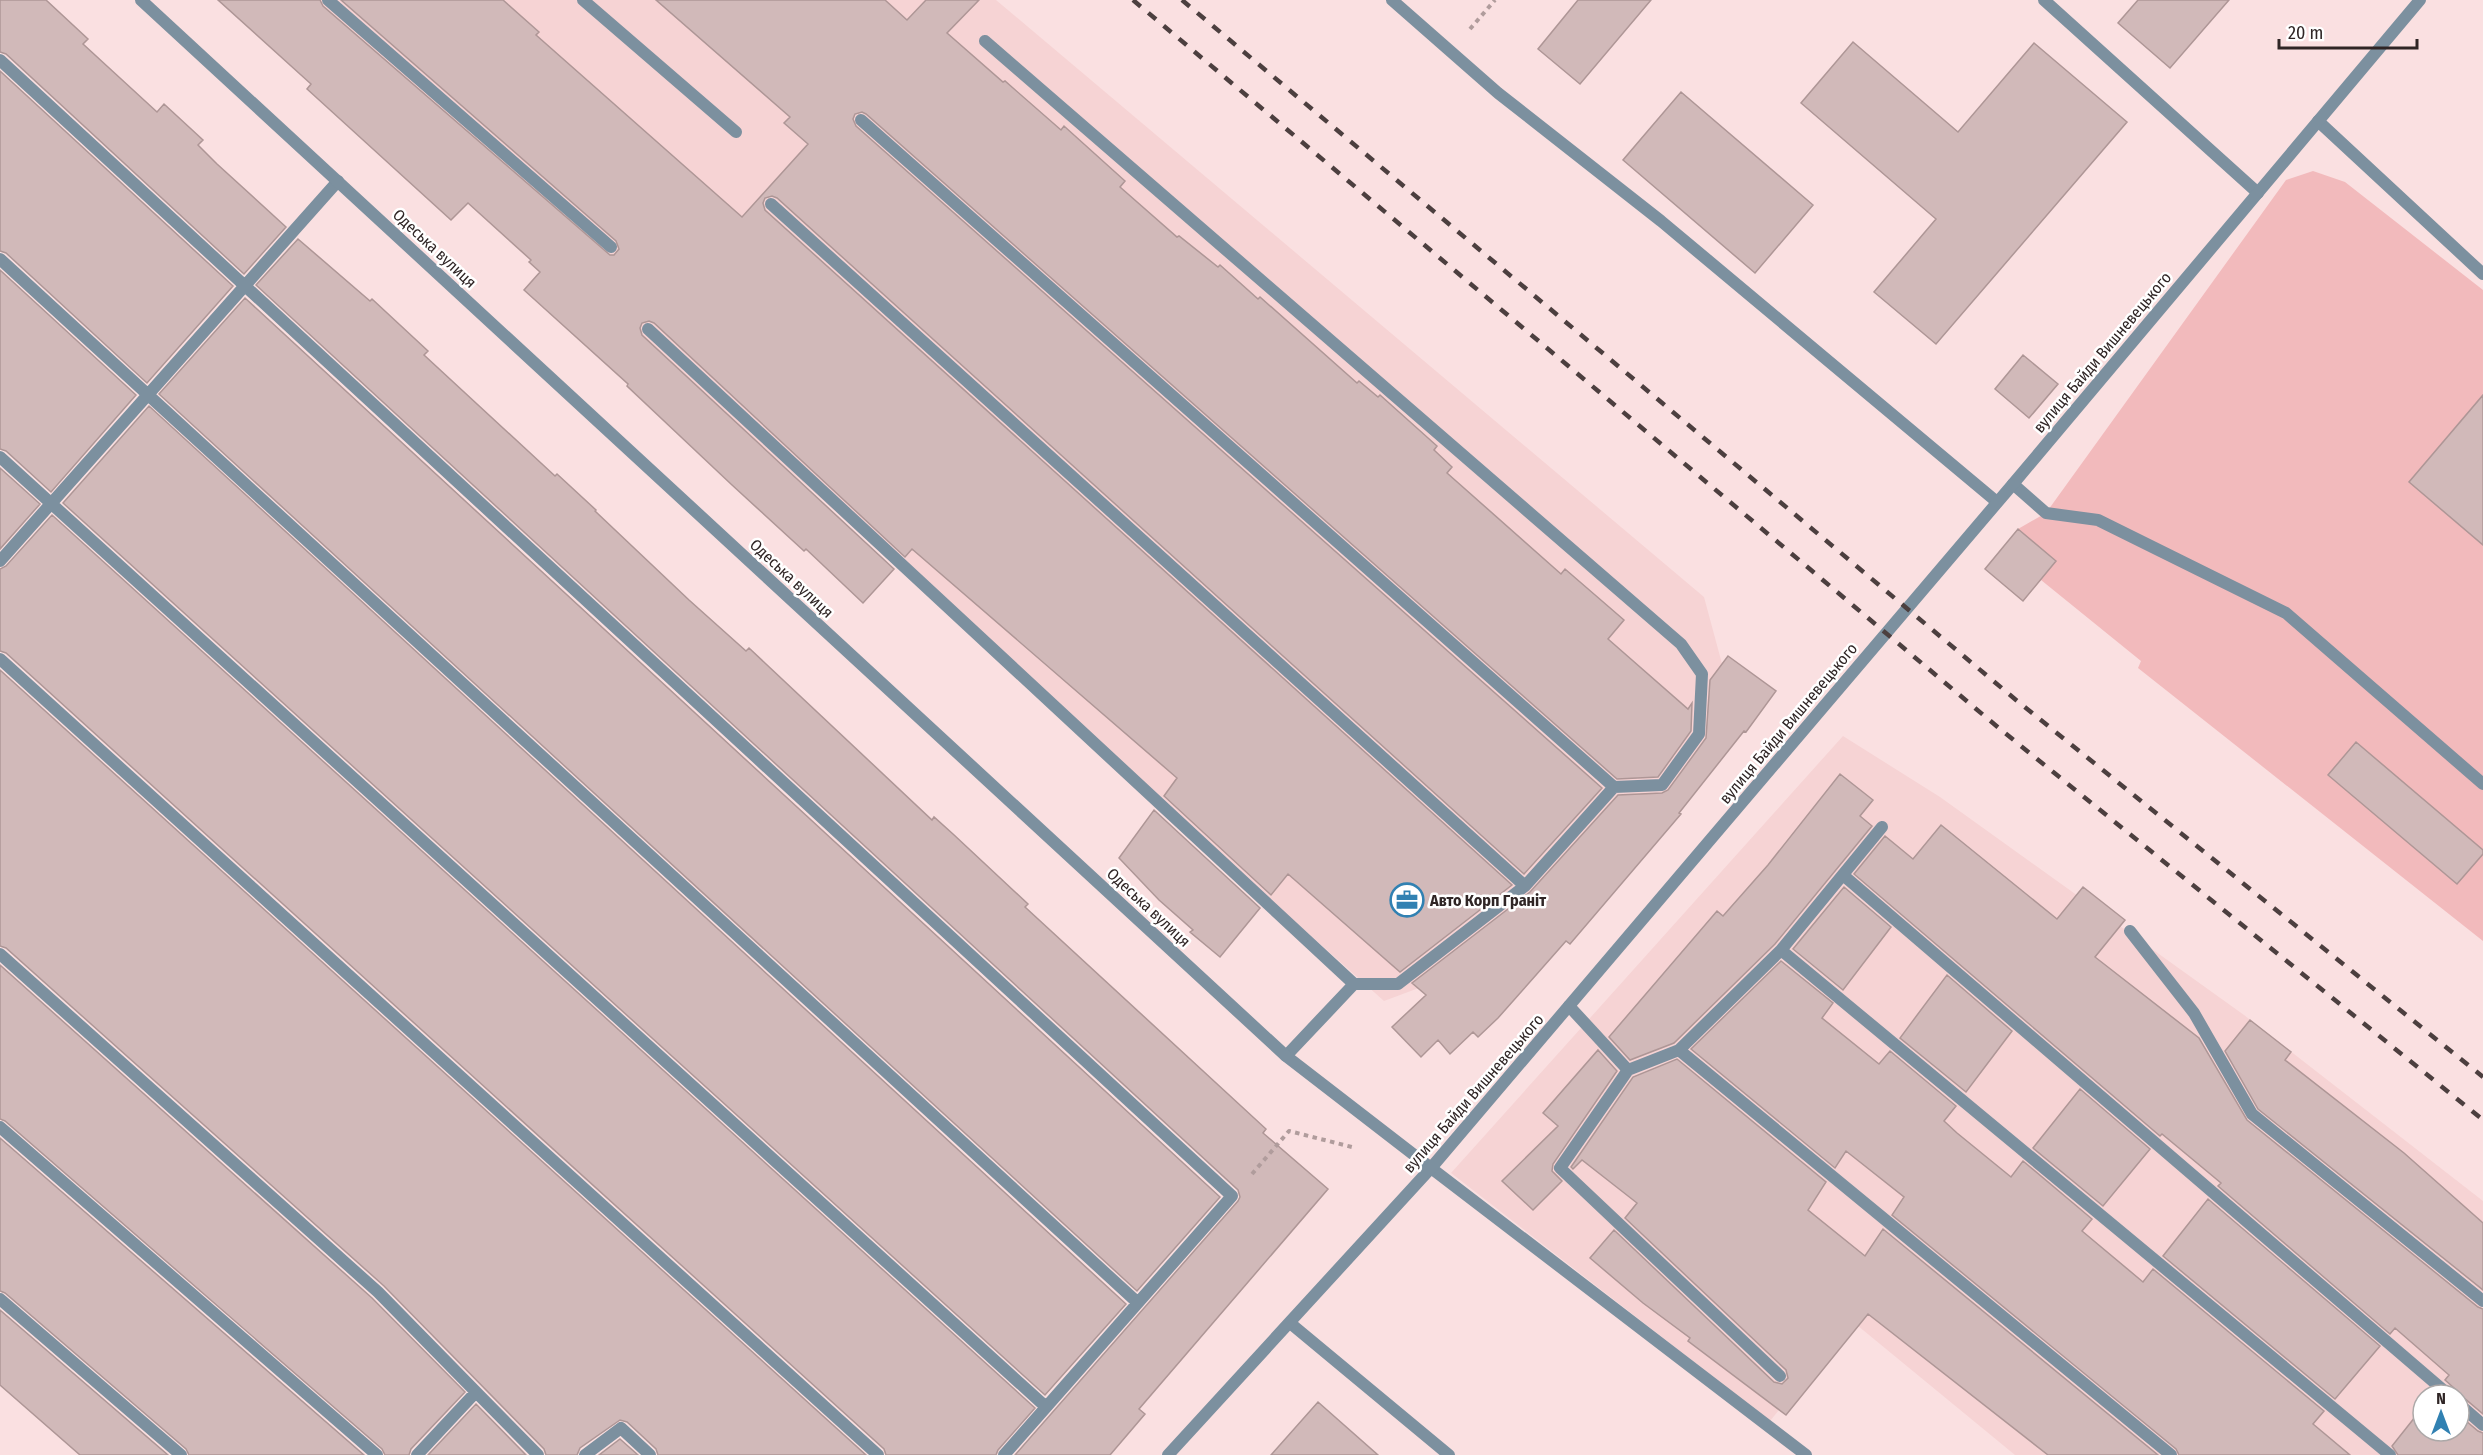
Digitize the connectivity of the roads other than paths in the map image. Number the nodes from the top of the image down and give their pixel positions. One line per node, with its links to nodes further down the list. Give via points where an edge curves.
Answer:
1 (141, 0): 12 (street, Одеська вулиця)
2 (328, 0): 15 (street)
3 (583, 0): 11 (street)
4 (1392, 0): 23 (street, via 1498,93 1596,168)
5 (2044, 0): 13 (street)
6 (2420, 0): 10 (street, вулиця Байди Вишневецького)
7 (985, 41): 28 (street, via 1682,644 1702,674 1699,734 1662,785)
8 (0, 60): 18 (street)
9 (861, 120): 28 (street)
10 (2318, 121): 13 (street, вулиця Байди Вишневецького); 17 (street)
11 (736, 132)
12 (338, 181): 18 (street); 38 (street, Одеська вулиця)
13 (2258, 193): 22 (street, вулиця Байди Вишневецького)
14 (771, 204): 31 (street)
15 (611, 247)
16 (0, 259): 20 (street)
17 (2483, 274)
18 (244, 287): 20 (street); 44 (street, via 1232,1196)
19 (648, 329): 35 (street)
20 (148, 395): 24 (street); 44 (street)
21 (0, 457): 24 (street)
22 (2013, 484): 23 (street, вулиця Байди Вишневецького); 27 (street, via 2046,513 2098,519 2286,613)
23 (1997, 502): 36 (street, вулиця Байди Вишневецького)
24 (51, 504): 25 (street); 49 (street)
25 (0, 561)
26 (0, 659): 58 (street)
27 (2483, 784)
28 (1614, 788): 31 (street)
29 (1882, 827): 30 (street)
30 (1843, 875): 33 (street); 47 (street)
31 (1525, 886): 35 (street, via 1398,984)
32 (2130, 931): 43 (street, via 2194,1013 2252,1114)
33 (1780, 950): 37 (street); 64 (street)
34 (0, 954): 48 (street, via 378,1292)
35 (1354, 984): 38 (street)
36 (1569, 1006): 39 (street); 41 (street, вулиця Байди Вишневецького)
37 (1679, 1050): 39 (street); 63 (street)
38 (1286, 1056): 41 (street, Одеська вулиця)
39 (1628, 1070): 46 (street, via 1560,1168)
40 (0, 1127): 53 (street)
41 (1431, 1168): 45 (street, вулиця Байди Вишневецького); 62 (street, Одеська вулиця)
42 (0, 1299): 52 (street)
43 (2483, 1301)
44 (1138, 1303): 49 (street)
45 (1290, 1323): 60 (street, вулиця Байди Вишневецького); 61 (street)
46 (1780, 1376)
47 (2435, 1383)
48 (476, 1392): 54 (street); 55 (street)
49 (1046, 1407): 59 (street)
50 (2471, 1414): 51 (street)
51 (2483, 1425)
52 (181, 1455)
53 (377, 1455)
54 (417, 1455)
55 (538, 1455)
56 (585, 1455): 57 (street, via 621,1428)
57 (650, 1455)
58 (878, 1455)
59 (1004, 1455)
60 (1168, 1455)
61 (1449, 1455)
62 (1806, 1455)
63 (2172, 1455)
64 (2391, 1455)

